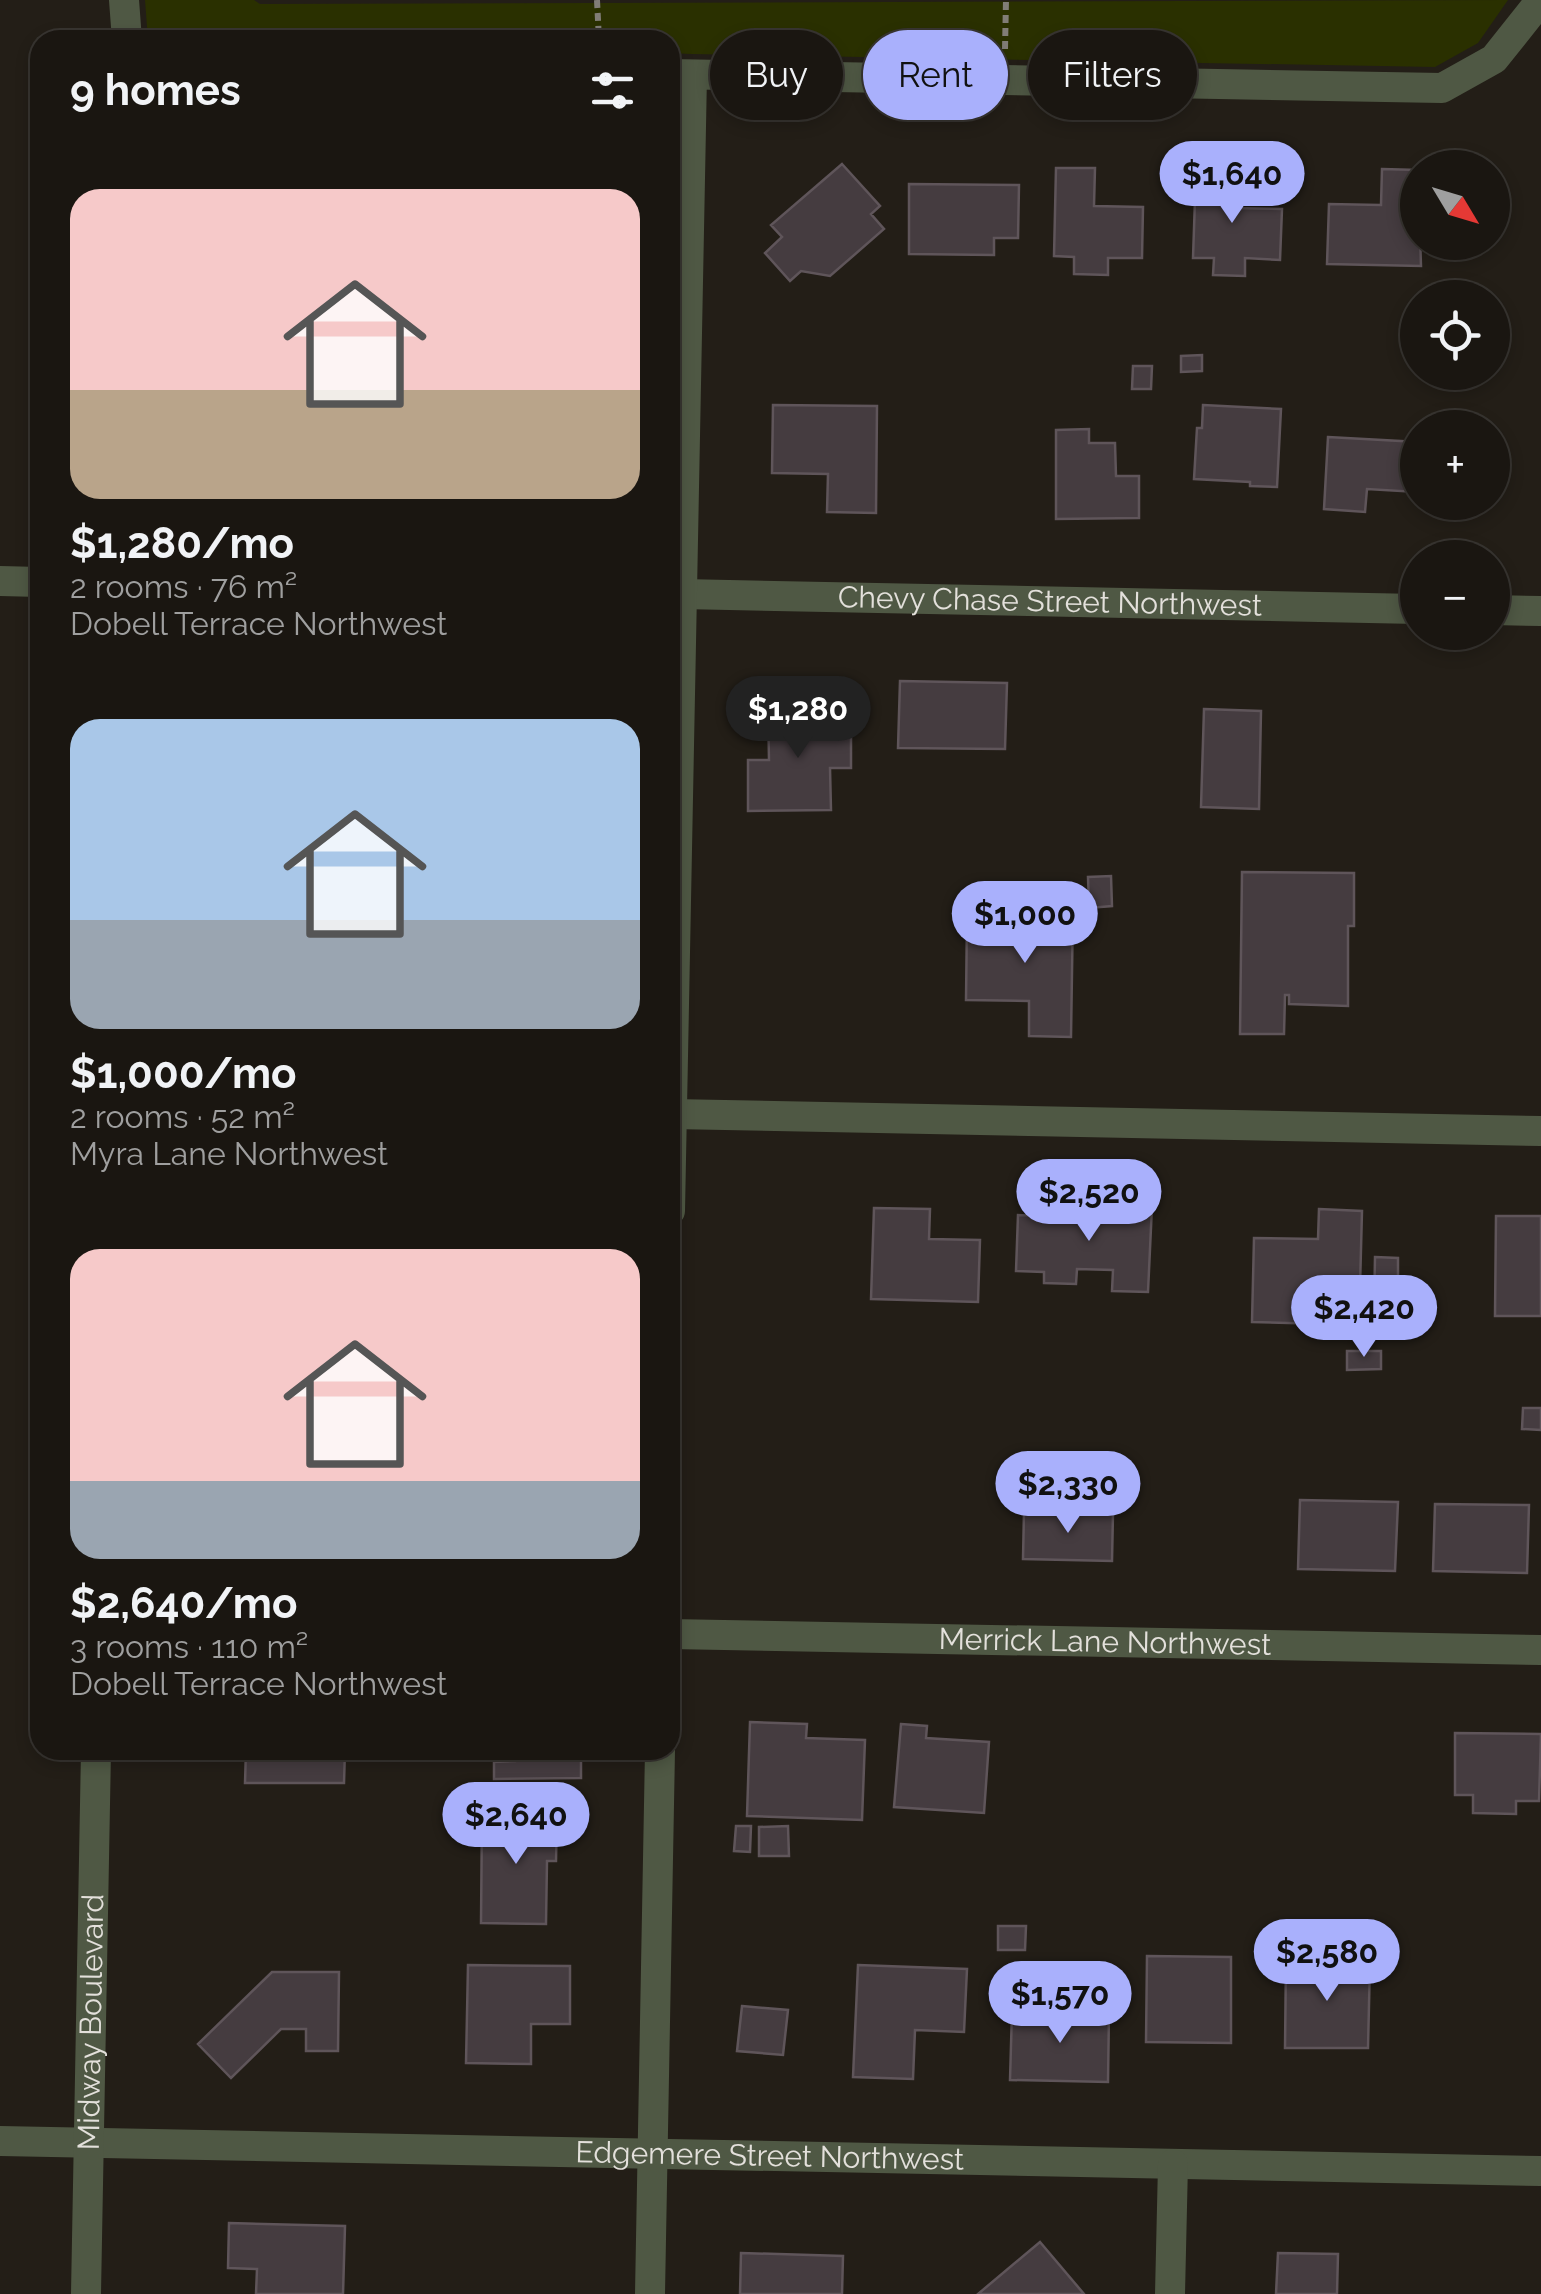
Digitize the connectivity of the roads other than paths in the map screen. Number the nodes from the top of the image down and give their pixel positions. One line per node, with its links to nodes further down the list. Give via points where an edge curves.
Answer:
1 (124, 0): 3 (street)
2 (1541, 0): 4 (street, via 1494,59 1442,88)
3 (126, 30)
4 (681, 74): 7 (street)
5 (0, 581): 6 (street)
6 (30, 582)
7 (682, 594): 8 (street, Chevy Chase Street Northwest); 11 (street)
8 (1400, 608)
9 (1510, 610): 10 (street)
10 (1541, 611)
11 (680, 698)
12 (680, 1114): 13 (street)
13 (1541, 1131)
14 (680, 1634): 15 (street, Merrick Lane Northwest)
15 (1541, 1650)
16 (96, 1760): 19 (street, Midway Boulevard)
17 (660, 1760): 20 (street)
18 (0, 2142): 19 (street, Edgemere Street Northwest)
19 (89, 2143): 20 (street, Edgemere Street Northwest); 23 (street, Midway Boulevard)
20 (653, 2154): 21 (street, Edgemere Street Northwest); 24 (street)
21 (1172, 2164): 22 (street, Edgemere Street Northwest); 25 (street)
22 (1541, 2171)
23 (86, 2294)
24 (650, 2294)
25 (1170, 2294)

